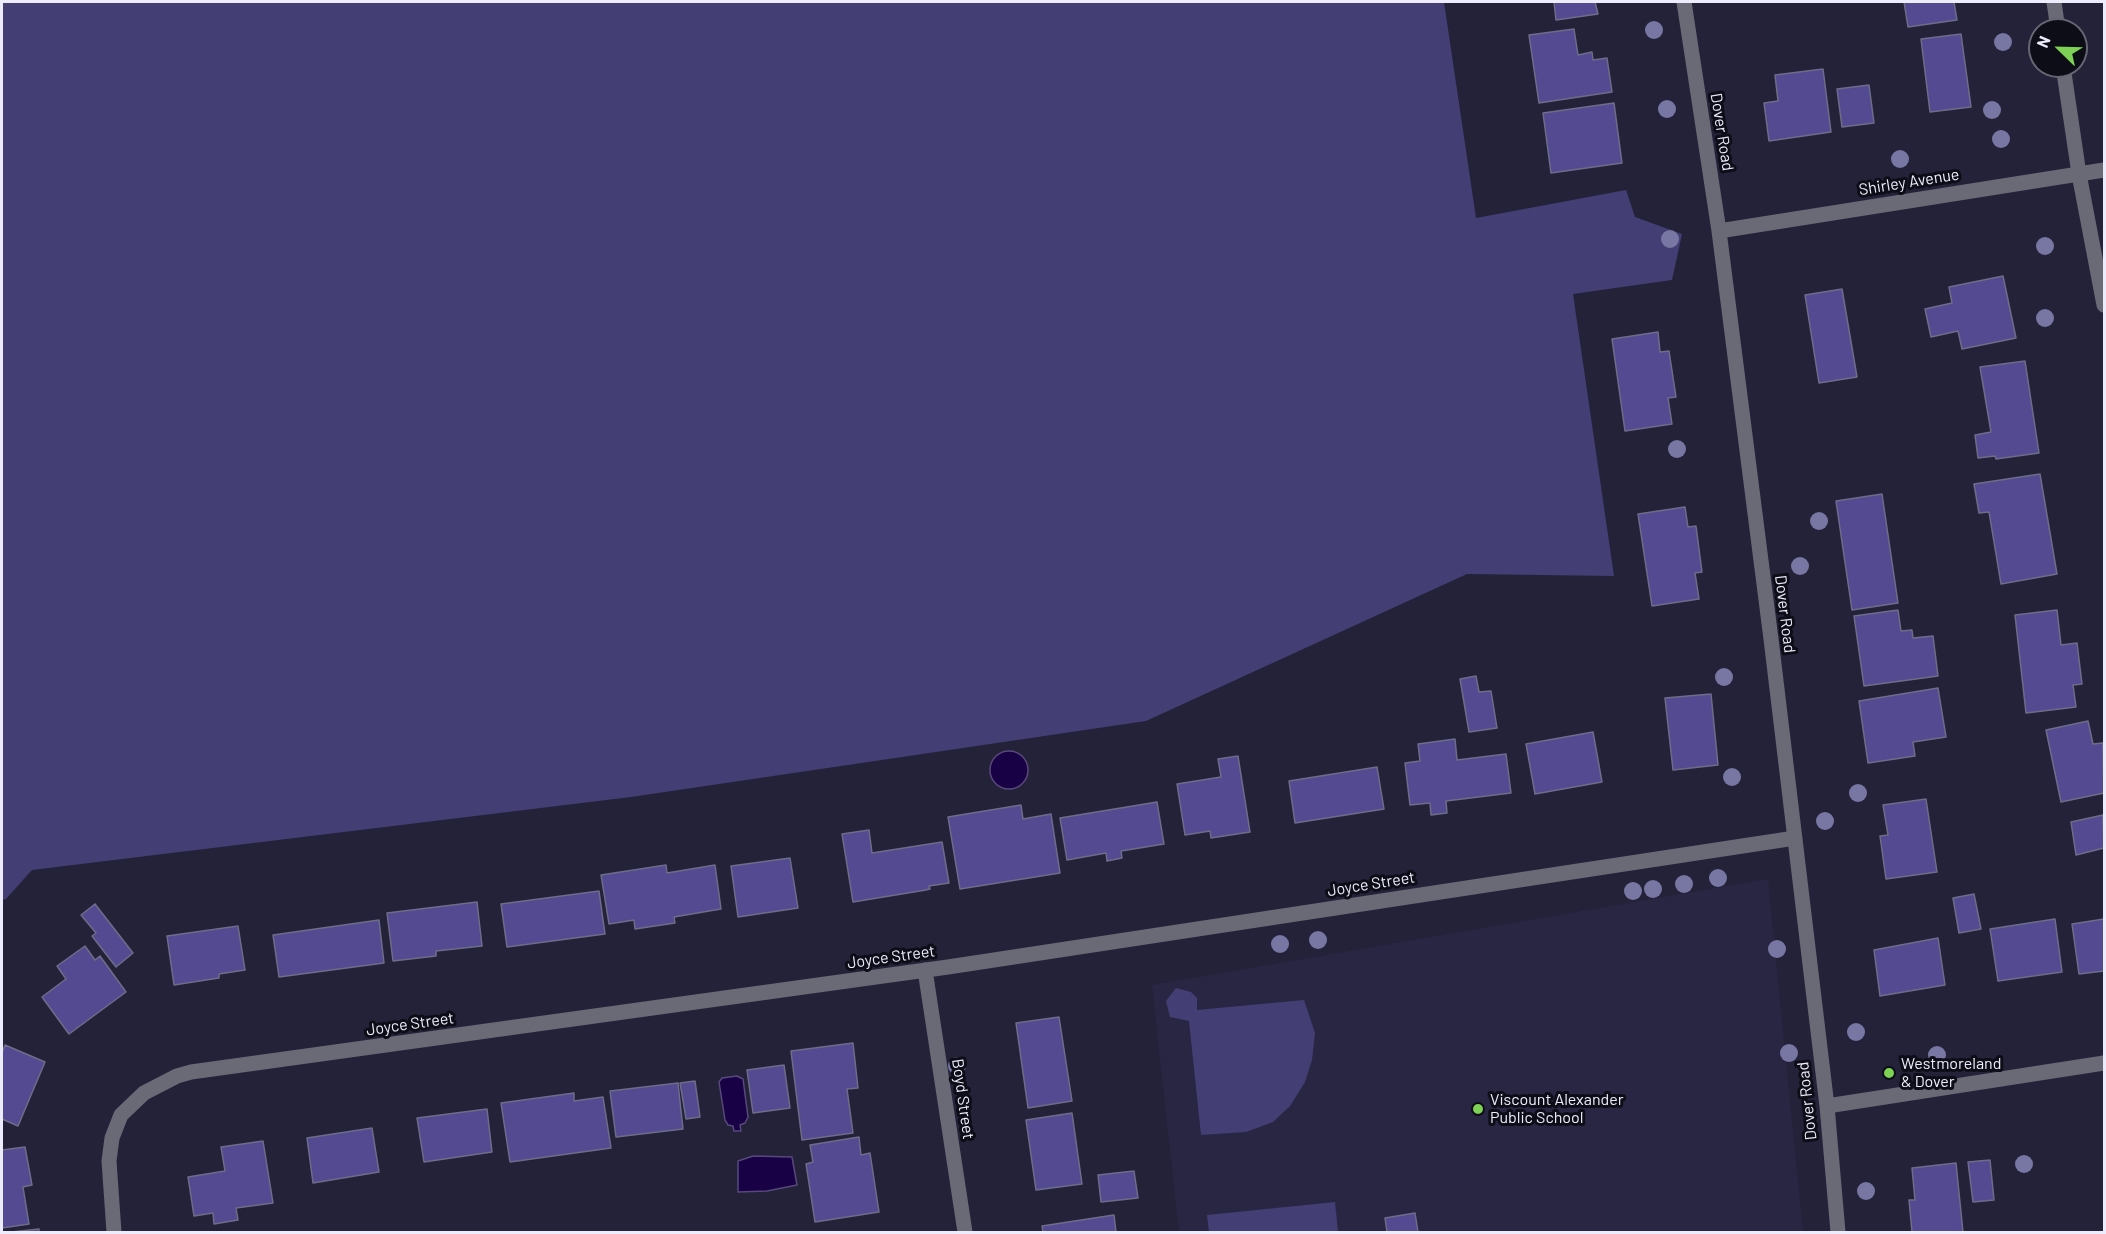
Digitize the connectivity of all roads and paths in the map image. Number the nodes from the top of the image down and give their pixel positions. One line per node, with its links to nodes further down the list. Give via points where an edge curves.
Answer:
1 (1684, 2): 7 (street, Dover Road)
2 (2054, 2): 3 (street)
3 (2056, 18)
4 (2065, 78): 6 (street)
5 (2104, 170): 6 (street, Shirley Avenue)
6 (2079, 174): 7 (street, Shirley Avenue); 8 (street)
7 (1719, 231): 9 (street, Dover Road)
8 (2104, 306)
9 (1795, 838): 10 (street, Joyce Street); 12 (street, Dover Road)
10 (925, 970): 13 (street, Joyce Street, via 177,1076 144,1093 121,1115 112,1138 110,1161); 14 (street, Boyd Street)
11 (2104, 1063): 12 (street)
12 (1827, 1106): 15 (street, Dover Road)
13 (114, 1233)
14 (964, 1233)
15 (1838, 1233)

